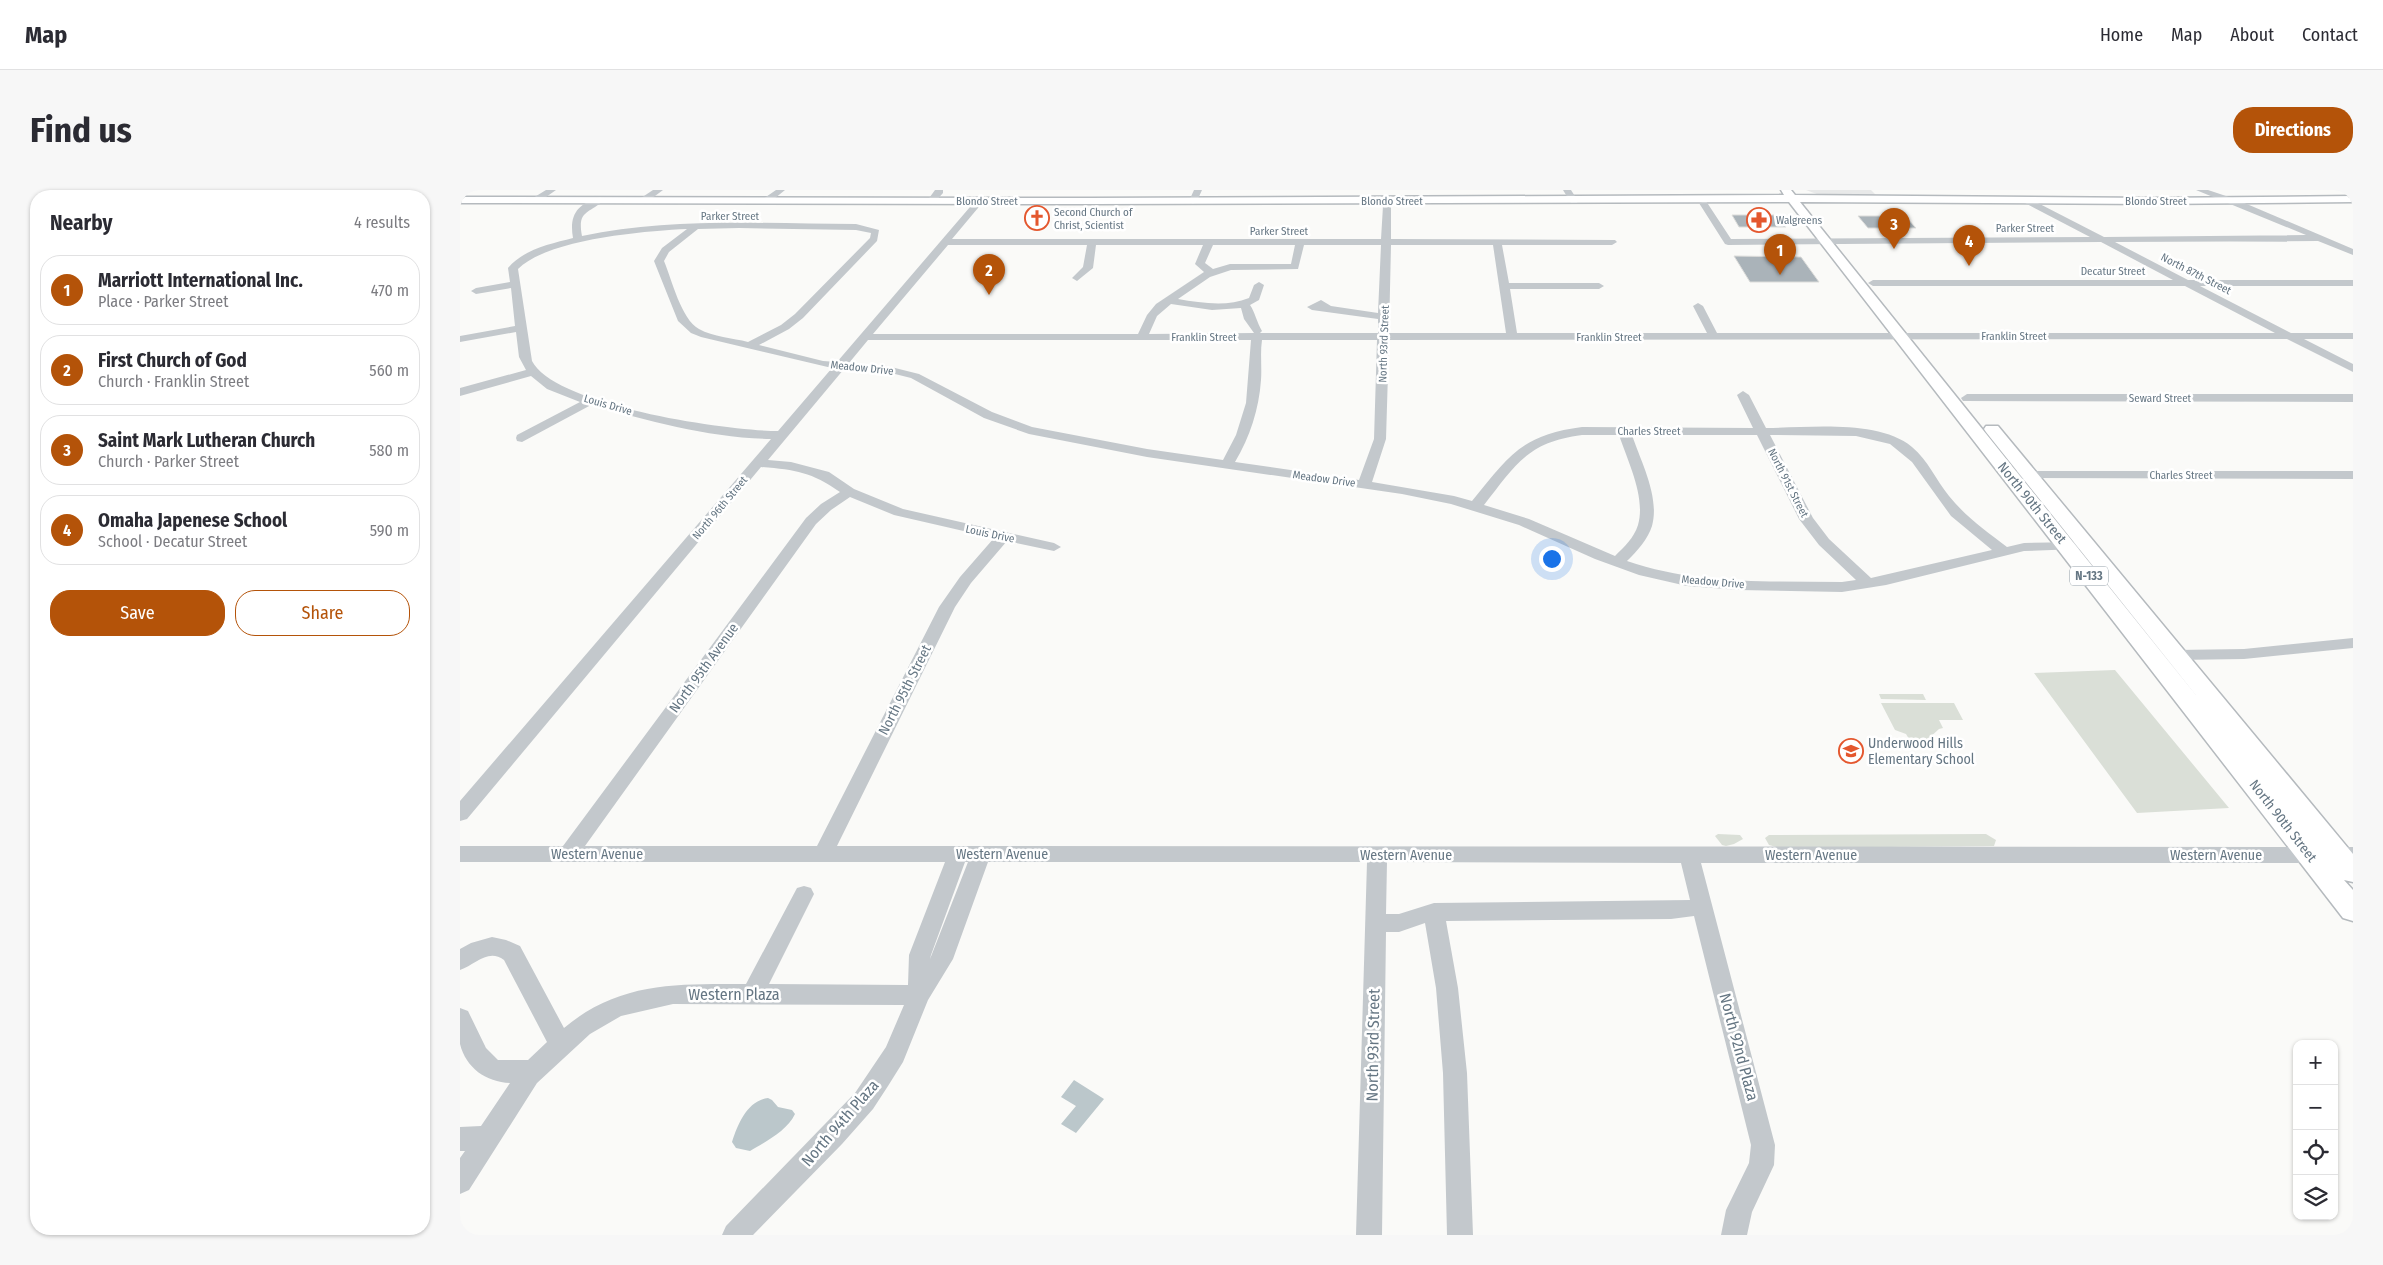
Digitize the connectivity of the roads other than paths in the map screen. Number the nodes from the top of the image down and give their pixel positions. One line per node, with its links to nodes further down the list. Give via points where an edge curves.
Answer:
1 (552, 190): 12 (street)
2 (659, 190): 14 (street)
3 (781, 190): 15 (street)
4 (939, 190): 20 (street)
5 (1198, 190): 16 (street)
6 (1567, 190): 8 (street)
7 (2200, 190): 19 (street)
8 (1574, 195): 9 (main road, Blondo Street); 17 (main road, Blondo Street); 22 (main road, Blondo Street)
9 (1797, 197): 18 (main road, Blondo Street); 22 (main road, Blondo Street); 27 (main road, North 90th Street / N-133)
10 (2353, 199): 19 (main road, Blondo Street)
11 (460, 200): 12 (main road, Blondo Street)
12 (536, 200): 13 (main road, Blondo Street)
13 (600, 200): 14 (main road, Blondo Street); 26 (street, via 576,218)
14 (644, 200): 15 (main road, Blondo Street)
15 (766, 201): 20 (main road, Blondo Street)
16 (1193, 201): 17 (main road, Blondo Street); 21 (main road, Blondo Street)
17 (1391, 201): 32 (street, North 93rd Street, via 1387,206)
18 (2028, 201): 19 (main road, Blondo Street); 25 (street, North 87th Street)
19 (2232, 201): 24 (street)
20 (931, 202): 21 (main road, Blondo Street)
21 (979, 202): 28 (street, North 96th Street)
22 (1703, 203): 27 (street, Parker Street, via 1728,242)
23 (695, 227): 26 (street, Parker Street, via 646,229); 62 (street, Meadow Drive, via 664,250 659,258 681,317 695,331); 62 (street, Parker Street, via 856,227 873,230 876,234 876,238 795,320)
24 (2321, 238): 25 (street, Parker Street); 35 (street)
25 (2101, 239): 27 (street, Parker Street); 39 (street, North 87th Street)
26 (578, 241): 41 (street, via 544,248 520,259 512,268)
27 (1832, 241): 38 (main road, North 90th Street / N-133); 54 (main road, North 90th Street / N-133)
28 (946, 242): 29 (street, Parker Street); 57 (street, North 96th Street)
29 (1092, 242): 30 (street, Parker Street); 37 (street, via 1088,268)
30 (1209, 242): 31 (street, Parker Street); 36 (street, via 1200,264)
31 (1300, 242): 32 (street, Parker Street); 36 (street, via 1295,267 1230,267)
32 (1387, 242): 33 (street, Parker Street); 50 (street, North 93rd Street)
33 (1497, 242): 34 (street, Parker Street); 43 (street)
34 (1612, 242)
35 (2353, 252)
36 (1211, 273): 46 (street)
37 (1077, 278)
38 (1873, 283): 39 (street, Decatur Street); 54 (main road, North 90th Street / N-133)
39 (2188, 283): 40 (street, Decatur Street); 55 (street, North 87th Street)
40 (2353, 283)
41 (514, 284): 45 (street); 51 (street)
42 (1259, 285): 47 (street, via 1254,300)
43 (1504, 286): 44 (street); 53 (street)
44 (1599, 286)
45 (476, 291)
46 (1168, 300): 47 (street, via 1208,307); 58 (street, via 1154,312)
47 (1242, 304): 52 (street, via 1248,310)
48 (1698, 306): 59 (street)
49 (1324, 308): 50 (street)
50 (1384, 317): 60 (street, North 93rd Street)
51 (520, 328): 61 (street); 65 (street, via 525,357)
52 (1257, 334): 58 (street, Franklin Street); 60 (street, Franklin Street); 76 (street, via 1253,354 1255,384 1246,426)
53 (1512, 336): 59 (street, Franklin Street); 60 (street, Franklin Street)
54 (1908, 336): 55 (street, Franklin Street); 59 (street, Franklin Street); 68 (main road, North 90th Street / N-133); 77 (main road, North 90th Street / N-133)
55 (2290, 336): 56 (street, Franklin Street); 64 (street, North 87th Street)
56 (2353, 336)
57 (864, 337): 58 (street, Franklin Street); 63 (street, North 96th Street)
58 (1142, 337)
59 (1714, 337)
60 (1384, 338): 80 (street, North 93rd Street, via 1380,440)
61 (460, 340)
62 (750, 346): 63 (street, Meadow Drive)
63 (840, 366): 73 (street, North 96th Street); 76 (street, Meadow Drive, via 886,369 915,376 988,415 1029,430)
64 (2353, 369)
65 (533, 372): 66 (street); 70 (street, Louis Drive, via 556,388)
66 (460, 392)
67 (1743, 395): 72 (street, North 91st Street)
68 (1967, 398): 69 (street, Seward Street); 78 (main road, North 90th Street / N-133)
69 (2353, 398)
70 (590, 401): 73 (street, Louis Drive, via 698,429); 74 (street)
71 (1624, 432): 72 (street, Charles Street); 82 (street, Charles Street, via 1568,432 1532,442); 88 (street, via 1644,496 1646,514 1639,537)
72 (1761, 432): 87 (street, Charles Street, via 1852,432 1878,435 1907,448 1956,513); 89 (street, North 91st Street, via 1806,519 1824,542)
73 (780, 436): 75 (street, North 96th Street)
74 (522, 438)
75 (758, 463): 81 (street, Louis Drive, via 810,470 824,475); 92 (street, North 96th Street)
76 (1226, 465): 80 (street, Meadow Drive)
77 (2009, 475): 78 (street, Charles Street); 84 (main road, North 90th Street / N-133)
78 (2030, 475): 79 (street, Charles Street); 85 (main road, North 90th Street / N-133)
79 (2353, 475)
80 (1364, 485): 82 (street, Meadow Drive, via 1427,494)
81 (849, 492): 83 (street, Louis Drive, via 899,512); 94 (street, North 95th Avenue, via 811,520)
82 (1476, 506): 88 (street, Meadow Drive, via 1524,522)
83 (1003, 537): 86 (street, Louis Drive); 97 (street, North 95th Street, via 965,580 947,607)
84 (2065, 545): 85 (street, Meadow Drive); 87 (street, Meadow Drive); 99 (main road, North 90th Street / N-133)
85 (2086, 545): 91 (main road, North 90th Street / N-133)
86 (1054, 547)
87 (2004, 552): 89 (street, Meadow Drive)
88 (1618, 562): 89 (street, Meadow Drive, via 1661,576 1715,584 1842,587)
89 (1868, 583)
90 (2353, 643): 91 (street, via 2244,654)
91 (2176, 655): 100 (main road, North 90th Street / N-133)
92 (460, 814)
93 (460, 854): 94 (street, Western Avenue)
94 (568, 854): 97 (street, Western Avenue)
95 (958, 854): 96 (street, Western Avenue); 97 (street, Western Avenue); 110 (street, North 94th Plaza, via 920,955)
96 (981, 854): 98 (street, Western Avenue); 110 (street, North 94th Plaza, via 942,959)
97 (823, 855)
98 (1377, 855): 101 (street, Western Avenue); 107 (street, North 93rd Street)
99 (2310, 855): 100 (street, Western Avenue); 101 (street, Western Avenue); 105 (main road, North 90th Street / N-133)
100 (2346, 855): 102 (main road, North 90th Street / N-133)
101 (1689, 856): 104 (street, North 92nd Plaza)
102 (2353, 872)
103 (804, 894): 109 (street)
104 (1703, 907): 106 (street); 120 (street, North 92nd Plaza, via 1763,1145 1761,1165 1739,1210)
105 (2353, 910)
106 (1434, 912): 107 (street, via 1399,924); 119 (street, via 1447,988 1455,1073)
107 (1376, 923): 118 (street, North 93rd Street)
108 (460, 961): 112 (street, via 477,950 506,948 512,953)
109 (752, 994): 110 (street, Western Plaza); 112 (street, Western Plaza, via 673,994 641,1000 602,1015)
110 (920, 994): 117 (street, North 94th Plaza, via 895,1054 864,1101)
111 (460, 1018): 113 (street, via 486,1067 502,1073)
112 (561, 1045): 113 (street, Western Plaza)
113 (534, 1071): 114 (street, Western Plaza)
114 (488, 1138): 115 (street); 116 (street, Western Plaza)
115 (460, 1139)
116 (460, 1182)
117 (736, 1235)
118 (1369, 1235)
119 (1460, 1235)
120 (1734, 1235)

